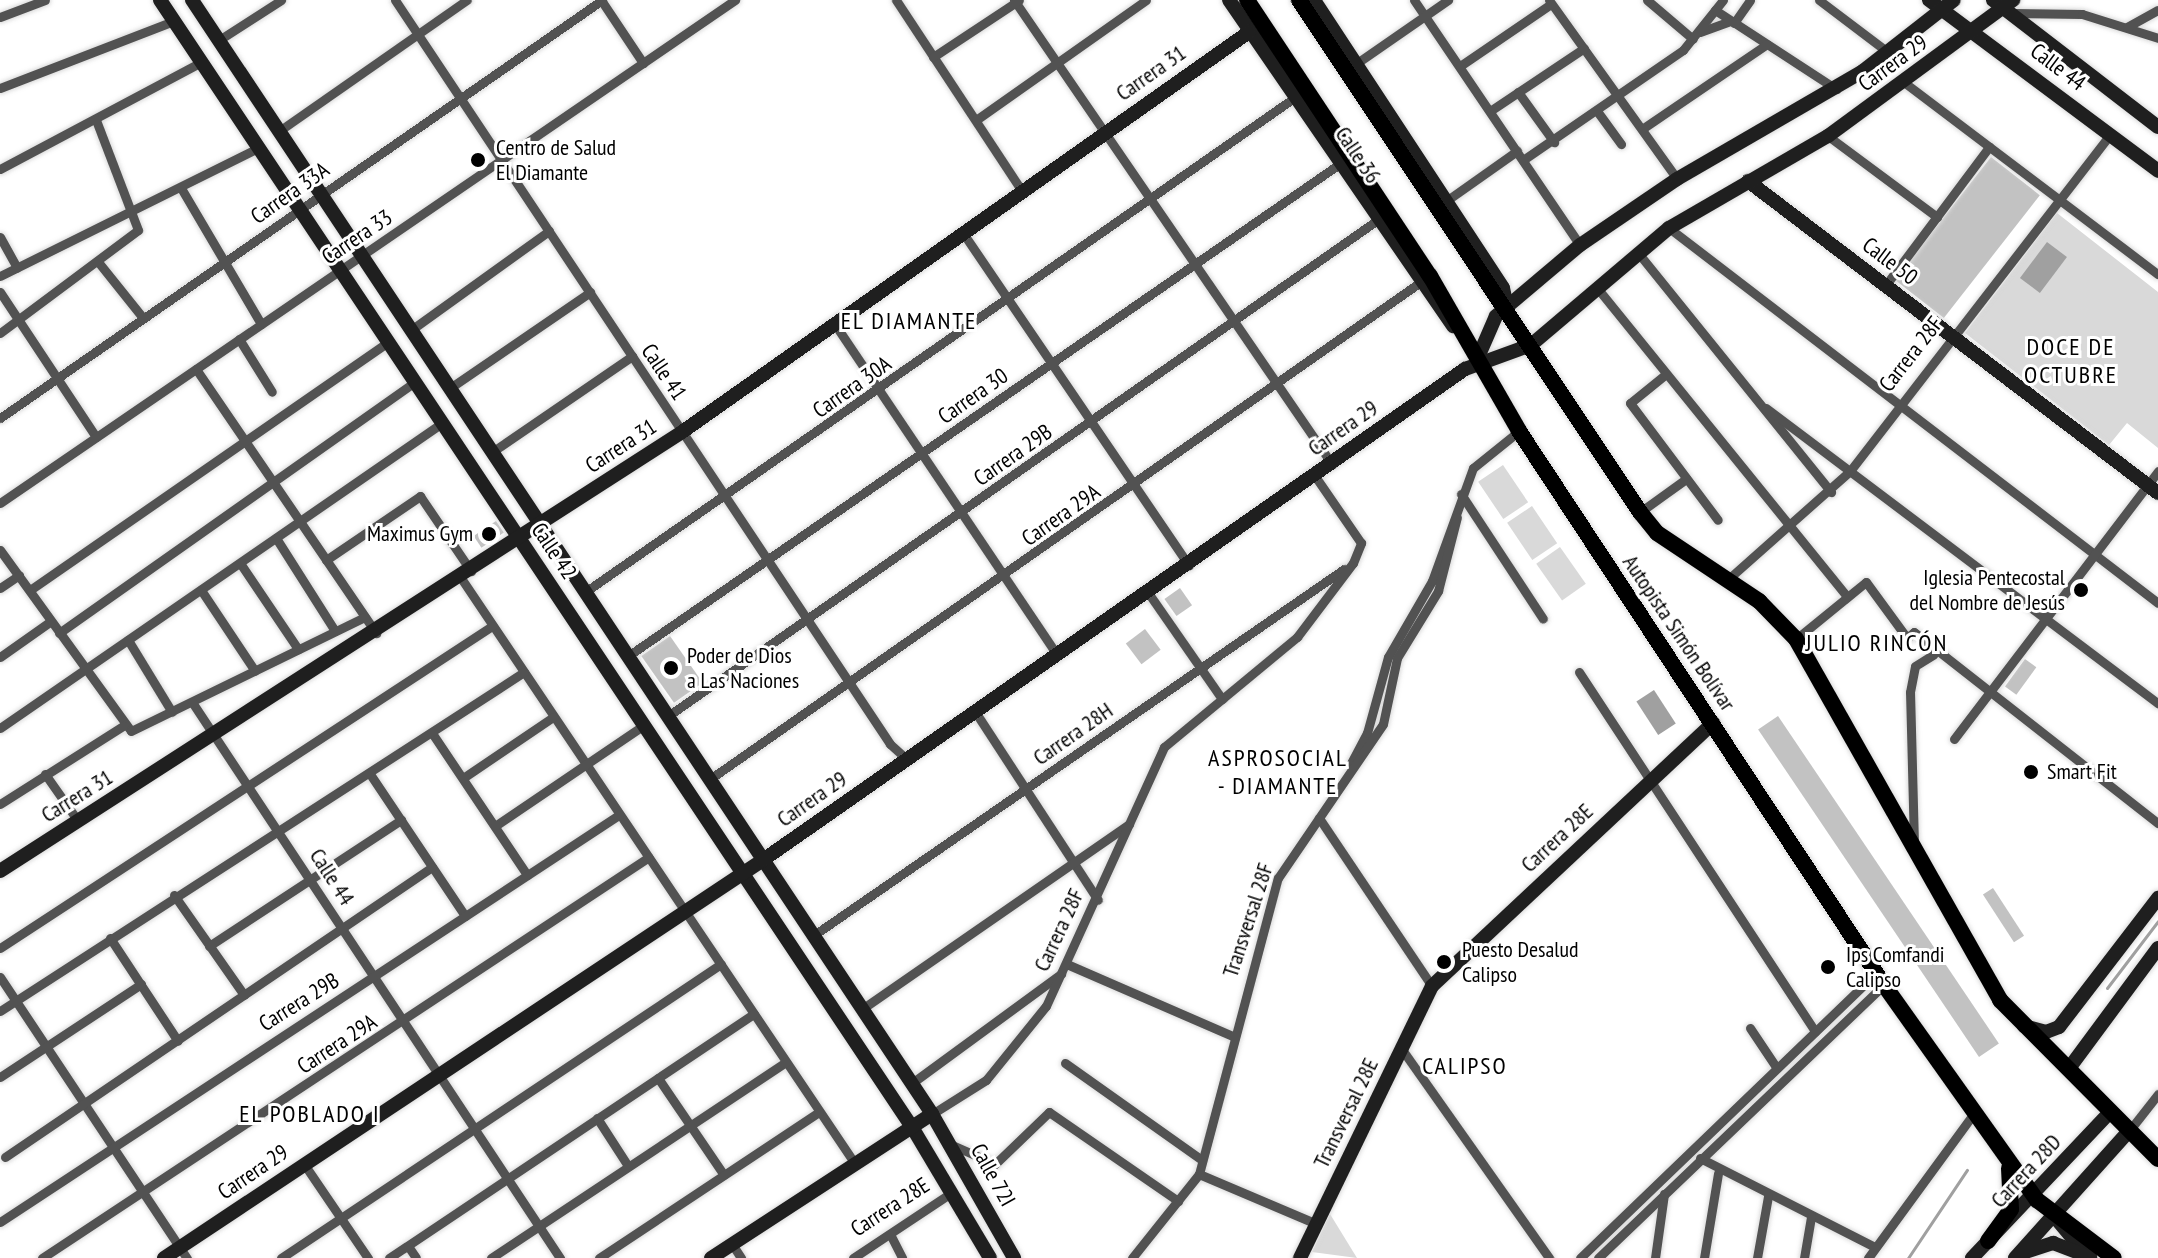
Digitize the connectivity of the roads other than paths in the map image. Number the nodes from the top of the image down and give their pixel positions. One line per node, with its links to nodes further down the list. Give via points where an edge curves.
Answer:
1 (45, 0): 29 (street)
2 (160, 0): 31 (street, Calle 42)
3 (192, 0): 39 (street, Calle 42)
4 (281, 0): 39 (street)
5 (395, 0): 36 (street, Calle 41)
6 (467, 0): 36 (street)
7 (601, 0): 46 (street); 55 (street, Carrera 33A)
8 (735, 0): 46 (street, Carrera 33)
9 (896, 0): 43 (street)
10 (1146, 0): 45 (street)
11 (1229, 0): 35 (street, Calle 36)
12 (1247, 0): 53 (highway, Autopista Simón Bolívar)
13 (1299, 0): 30 (highway, Autopista Simón Bolívar)
14 (1314, 0): 30 (street)
15 (1414, 0): 28 (street)
16 (1448, 0): 28 (street)
17 (1723, 0): 26 (street)
18 (1750, 0): 32 (street)
19 (1819, 0): 42 (street)
20 (1929, 0): 24 (street, Calle 44)
21 (1016, 1): 43 (street); 45 (street)
22 (1649, 1): 37 (street)
23 (1550, 2): 41 (street); 48 (street)
24 (1948, 5): 34 (street, Calle 44); 42 (street, Carrera 29)
25 (2004, 6): 33 (street, via 2082,14); 34 (street, Carrera 29); 60 (street, Calle 44)
26 (1715, 10): 32 (street); 37 (street)
27 (2158, 10): 33 (street)
28 (1424, 16): 47 (street); 48 (street)
29 (0, 17)
30 (1318, 17): 47 (street); 108 (highway, Autopista Simón Bolívar, via 1462,253)
31 (174, 21): 44 (street, Calle 42); 50 (street)
32 (1732, 22): 37 (street); 40 (street)
33 (2127, 27): 38 (street)
34 (1976, 30): 49 (street, Carrera 29); 64 (street, Calle 44)
35 (1249, 32): 53 (street, Calle 36); 63 (street, Carrera 31)
36 (418, 34): 55 (street, Calle 41); 62 (street)
37 (1696, 36): 54 (street)
38 (2158, 38)
39 (219, 40): 62 (street, Calle 42)
40 (1767, 44): 51 (street); 61 (street)
41 (1584, 48): 52 (street); 54 (street)
42 (1889, 53): 51 (street, Carrera 29)
43 (933, 57): 59 (street)
44 (201, 62): 58 (street); 69 (street, Calle 42)
45 (1054, 62): 59 (street); 63 (street)
46 (643, 63): 72 (street, Carrera 33)
47 (1357, 63): 83 (street)
48 (1460, 66): 56 (street)
49 (1905, 83): 65 (street, Carrera 29); 68 (street)
50 (0, 88)
51 (1836, 89): 76 (street, Carrera 29)
52 (1518, 92): 56 (street); 66 (street)
53 (1301, 94): 73 (street, Calle 36); 82 (street, Carrera 30A); 102 (highway, Autopista Simón Bolívar)
54 (1618, 95): 57 (street); 61 (street)
55 (461, 99): 72 (street, Calle 41); 80 (street, Carrera 33A)
56 (1490, 111): 70 (street)
57 (1597, 111): 66 (street); 67 (street)
58 (96, 120): 74 (street); 85 (street)
59 (976, 120): 79 (street)
60 (2158, 127)
61 (1642, 129): 76 (street)
62 (279, 131): 80 (street, Calle 42)
63 (1104, 132): 79 (street, Carrera 31); 82 (street)
64 (2110, 135): 75 (street, Calle 44); 81 (street, Carrera 28F)
65 (1828, 136): 77 (street, Carrera 29); 86 (street)
66 (1554, 142): 71 (street)
67 (1621, 144)
68 (1989, 147): 81 (street); 86 (street)
69 (258, 148): 78 (street); 84 (street, Calle 42)
70 (1517, 151): 71 (street); 83 (street)
71 (1523, 160): 92 (street)
72 (502, 161): 89 (street, Calle 41); 94 (street, Carrera 33)
73 (1338, 165): 87 (street, Calle 36); 97 (street, Carrera 30)
74 (0, 169)
75 (2158, 171)
76 (1677, 179): 92 (street, Carrera 29)
77 (1748, 181): 88 (street, Carrera 29); 103 (street, Calle 50)
78 (181, 188): 85 (street); 95 (street)
79 (1022, 191): 90 (street, Carrera 31)
80 (321, 193): 84 (street, Carrera 33A); 94 (street, Calle 42)
81 (2059, 200): 100 (street); 116 (street, Carrera 28F)
82 (1151, 201): 97 (street); 107 (street, Carrera 30A)
83 (1446, 201): 108 (street, via 1503,288)
84 (299, 208): 95 (street, Carrera 33A); 99 (street, Calle 42)
85 (135, 211): 96 (street, via 134,237); 98 (street)
86 (1937, 217): 103 (street)
87 (1376, 221): 102 (street, Calle 36); 113 (street, Carrera 29B)
88 (1669, 228): 93 (street, Carrera 29); 131 (street)
89 (549, 231): 106 (street, Calle 41); 114 (street)
90 (963, 233): 107 (street); 111 (street, Carrera 31)
91 (0, 237): 98 (street)
92 (1580, 245): 108 (street, Carrera 29)
93 (1639, 254): 104 (street, Carrera 29); 132 (street)
94 (362, 255): 99 (street, Carrera 33); 114 (street, Calle 42)
95 (224, 261): 109 (street, Carrera 33A); 112 (street)
96 (99, 263): 109 (street); 110 (street)
97 (1193, 266): 113 (street); 122 (street, Carrera 30)
98 (17, 268): 101 (street)
99 (340, 270): 112 (street, Carrera 33); 118 (street, Calle 42)
100 (2158, 274)
101 (0, 276)
102 (1424, 280): 121 (highway, Autopista Simón Bolívar); 127 (street, Carrera 29A)
103 (1885, 286): 116 (street, Calle 50)
104 (1598, 289): 119 (street, Carrera 29); 124 (street)
105 (0, 292): 110 (street)
106 (590, 292): 120 (street, Calle 41); 128 (street)
107 (1009, 300): 122 (street); 129 (street, Carrera 30A)
108 (1507, 307): 119 (highway, Autopista Simón Bolívar); 121 (street, Carrera 29)
109 (143, 318): 125 (street, Carrera 33A)
110 (18, 320): 115 (street); 125 (street)
111 (834, 323): 129 (street); 137 (street, Carrera 31)
112 (261, 324): 117 (street, Carrera 33)
113 (1233, 325): 127 (street); 135 (street, Carrera 29B)
114 (411, 330): 128 (street, Calle 42)
115 (0, 333)
116 (1952, 337): 131 (street, Carrera 28F); 149 (street, Calle 50)
117 (239, 339): 123 (street, Carrera 33); 130 (street)
118 (388, 342): 126 (street, Calle 42); 139 (street)
119 (1531, 345): 121 (street, Carrera 29); 154 (highway, Autopista Simón Bolívar)
120 (632, 356): 137 (street, Calle 41); 140 (street)
121 (1476, 362): 136 (highway, Autopista Simón Bolívar); 142 (street, Carrera 29)
122 (1051, 363): 135 (street); 141 (street, Carrera 30)
123 (196, 369): 138 (street, Carrera 33); 139 (street)
124 (1666, 374): 146 (street, via 1630,403); 159 (street)
125 (57, 378): 133 (street, Carrera 33A); 138 (street)
126 (415, 382): 134 (street, Calle 42); 147 (street)
127 (1279, 385): 142 (street); 148 (street, Carrera 29A)
128 (450, 388): 140 (street, Calle 42)
129 (879, 390): 141 (street); 152 (street, Carrera 30A)
130 (272, 392)
131 (1899, 405): 143 (street, Carrera 28F); 163 (street)
132 (1766, 408): 143 (street); 150 (street)
133 (0, 418)
134 (442, 423): 157 (street); 161 (street, Calle 42)
135 (1092, 423): 148 (street); 155 (street, Carrera 29B)
136 (1519, 431): 151 (street, via 1473,468); 210 (highway, Autopista Simón Bolívar)
137 (682, 432): 152 (street, Calle 41); 158 (street, Carrera 31)
138 (96, 437): 153 (street, Carrera 33)
139 (248, 445): 147 (street); 174 (street)
140 (492, 452): 158 (street, Calle 42)
141 (922, 453): 155 (street); 165 (street, Carrera 30)
142 (1332, 464): 145 (street, Carrera 29)
143 (1850, 471): 150 (street, Carrera 28F); 182 (street)
144 (2158, 471): 149 (street)
145 (1315, 476): 167 (street, Carrera 28F, via 1361,543); 168 (street, Carrera 29)
146 (1686, 479): 154 (street); 156 (street)
147 (274, 483): 157 (street); 187 (street)
148 (1135, 486): 168 (street); 171 (street, Carrera 29A)
149 (2153, 489): 163 (street)
150 (1831, 492): 159 (street, Carrera 28F)
151 (1461, 494): 181 (street); 228 (street, Transversal 28F, via 1438,591 1397,658 1383,724 1370,749 1350,765)
152 (725, 496): 165 (street, Calle 41); 176 (street, Carrera 30A)
153 (0, 503)
154 (1640, 512): 172 (highway, Autopista Simón Bolívar)
155 (962, 513): 171 (street); 183 (street, Carrera 29B)
156 (1718, 520)
157 (300, 521): 160 (street); 164 (street)
158 (541, 525): 161 (street, Carrera 31); 176 (street, Calle 42)
159 (1790, 527): 172 (street, Carrera 28F); 178 (street)
160 (276, 538): 166 (street); 186 (street)
161 (520, 539): 169 (street, Carrera 31); 211 (street, Calle 42)
162 (0, 550): 170 (street)
163 (2094, 555): 179 (street); 182 (street)
164 (326, 560): 169 (street, via 420,496); 180 (street)
165 (768, 560): 183 (street, Calle 41); 193 (street, Carrera 30)
166 (240, 563): 175 (street); 191 (street)
167 (1353, 563): 196 (street, Carrera 28H); 203 (street, Carrera 28F, via 1297,637)
168 (1189, 565): 177 (street, Carrera 29)
169 (466, 574): 185 (street); 188 (street, Carrera 31)
170 (19, 575): 173 (street); 174 (street)
171 (1005, 577): 194 (street); 201 (street, Carrera 29A)
172 (1726, 581): 189 (highway, Autopista Simón Bolívar, via 1771,611)
173 (0, 588)
174 (30, 590): 184 (street)
175 (201, 590): 190 (street); 198 (street)
176 (585, 592): 193 (street, Calle 42)
177 (1149, 594): 194 (street, Carrera 29); 196 (street)
178 (1847, 597): 189 (street); 192 (street, via 1866,582 1907,638 1914,632)
179 (2158, 603)
180 (365, 617): 186 (street); 188 (street)
181 (1543, 619)
182 (2046, 619): 202 (street); 205 (street)
183 (808, 620): 201 (street, Calle 41); 208 (street, Carrera 29B)
184 (51, 621): 187 (street); 195 (street)
185 (492, 626): 199 (street); 224 (street)
186 (335, 631): 191 (street)
187 (59, 633): 197 (street)
188 (376, 633): 215 (street, Carrera 31)
189 (1796, 639): 236 (highway, Autopista Simón Bolívar)
190 (128, 640): 197 (street); 206 (street)
191 (298, 649): 198 (street)
192 (1934, 654): 202 (street); 236 (street, via 1915,666 1910,692)
193 (628, 656): 208 (street, Calle 42)
194 (1058, 656): 207 (street, Carrera 29)
195 (0, 657)
196 (1200, 667): 203 (street); 225 (street, Carrera 28H)
197 (85, 670): 212 (street); 213 (street)
198 (255, 671): 204 (street)
199 (524, 672): 209 (street); 214 (street)
200 (1579, 672): 223 (street)
201 (851, 685): 217 (street, Calle 41); 222 (street, Carrera 29A)
202 (1988, 695): 216 (street); 232 (street)
203 (1222, 699): 231 (street, Carrera 28F, via 1164,747)
204 (192, 702): 206 (street); 215 (street, Calle 44)
205 (2158, 703)
206 (172, 712): 213 (street)
207 (976, 713): 217 (street, Carrera 29); 225 (street)
208 (668, 716): 222 (street, Calle 42)
209 (553, 717): 218 (street); 221 (street)
210 (1713, 723): 223 (street, Carrera 28E); 259 (highway, Autopista Simón Bolívar)
211 (644, 725): 218 (street); 241 (street, Calle 42)
212 (0, 728)
213 (127, 728): 219 (street)
214 (432, 733): 220 (street); 221 (street)
215 (213, 736): 224 (street, Calle 44); 230 (street, Carrera 31)
216 (1954, 739)
217 (908, 760): 237 (street, Carrera 29)
218 (586, 765): 227 (street); 233 (street)
219 (45, 774): 226 (street); 230 (street)
220 (370, 774): 229 (street); 234 (street)
221 (463, 778): 233 (street)
222 (710, 779): 237 (street, Calle 42)
223 (1649, 781): 261 (street, Carrera 28E); 270 (street)
224 (248, 789): 234 (street, Calle 44); 253 (street)
225 (1025, 789): 238 (street); 250 (street, Carrera 28H)
226 (0, 804)
227 (619, 815): 235 (street); 242 (street, Carrera 29B)
228 (1319, 818): 261 (street); 271 (street, Transversal 28F, via 1278,878)
229 (401, 820): 239 (street); 243 (street)
230 (78, 821): 240 (street, Carrera 31)
231 (1132, 822): 238 (street); 246 (street, Carrera 28F)
232 (2158, 823)
233 (495, 826): 242 (street)
234 (278, 834): 243 (street, Calle 44); 244 (street)
235 (649, 857): 247 (street); 267 (street, Carrera 29A)
236 (1914, 859): 268 (highway, Autopista Simón Bolívar, via 1983,974)
237 (763, 860): 241 (street, Carrera 29); 250 (street, Calle 42)
238 (1073, 863): 246 (street); 264 (street)
239 (432, 867): 248 (street); 249 (street)
240 (0, 871)
241 (742, 873): 247 (street, Carrera 29); 291 (street, Calle 42)
242 (527, 875): 248 (street, Carrera 29B)
243 (309, 882): 249 (street, Calle 44); 252 (street)
244 (174, 895): 251 (street); 252 (street)
245 (2158, 898): 268 (street, via 2059,1027 2046,1032)
246 (1098, 900): 256 (street, Carrera 28F)
247 (685, 910): 255 (street); 279 (street, Carrera 29)
248 (465, 916): 258 (street, Carrera 29B)
249 (340, 930): 258 (street, Calle 44); 262 (street)
250 (814, 935): 264 (street, Calle 42)
251 (110, 938): 260 (street); 263 (street)
252 (209, 946): 262 (street)
253 (0, 948)
254 (2158, 948): 278 (street)
255 (721, 964): 266 (street); 292 (street)
256 (1068, 968): 271 (street); 282 (street); 288 (street, Carrera 28F, via 994,1070)
257 (0, 977): 263 (street)
258 (372, 978): 267 (street, Calle 44); 296 (street, Carrera 29B)
259 (1880, 979): 270 (street); 286 (highway, Autopista Simón Bolívar); 301 (street)
260 (141, 984): 272 (street); 273 (street)
261 (1432, 986): 274 (street, Transversal 28E)
262 (244, 995): 272 (street)
263 (16, 1001): 265 (street); 273 (street)
264 (862, 1009): 282 (street, Calle 42)
265 (0, 1011)
266 (754, 1014): 275 (street); 281 (street)
267 (402, 1023): 279 (street, Calle 44); 309 (street, Carrera 29A)
268 (2023, 1026): 278 (highway, Autopista Simón Bolívar)
269 (1750, 1028): 277 (street)
270 (1815, 1031): 277 (street)
271 (1232, 1036): 300 (street, Transversal 28F)
272 (178, 1041): 284 (street)
273 (46, 1047): 280 (street); 284 (street)
274 (1401, 1048): 320 (street, Transversal 28E); 345 (street)
275 (786, 1062): 285 (street); 290 (street)
276 (1065, 1063): 300 (street)
277 (1776, 1067): 297 (street)
278 (2070, 1067): 287 (highway, Autopista Simón Bolívar)
279 (437, 1076): 292 (street, Calle 44); 302 (street, Carrera 29)
280 (0, 1077)
281 (658, 1078): 289 (street); 290 (street)
282 (912, 1083): 288 (street, Calle 42)
283 (2158, 1094): 293 (street)
284 (84, 1104): 296 (street); 298 (street)
285 (819, 1112): 303 (street); 307 (street)
286 (1975, 1112): 295 (highway, Autopista Simón Bolívar); 326 (street)
287 (2110, 1112): 293 (highway, Autopista Simón Bolívar); 312 (street, Carrera 28D)
288 (932, 1114): 291 (street, Carrera 28F); 294 (street, Calle 72I)
289 (597, 1118): 304 (street); 308 (street)
290 (690, 1125): 304 (street); 307 (street)
291 (912, 1127): 303 (street, Carrera 28F); 311 (street, Calle 72I)
292 (473, 1130): 308 (street, Calle 44); 318 (street)
293 (2129, 1131): 299 (highway, Autopista Simón Bolívar); 316 (street)
294 (950, 1144): 315 (street, via 995,1164 1049,1112); 343 (street, Calle 72I)
295 (1997, 1145): 312 (highway, Autopista Simón Bolívar); 323 (highway, via 2015,1192 2008,1217)
296 (112, 1146): 309 (street); 319 (street, Carrera 29B)
297 (1692, 1150): 301 (street); 310 (street)
298 (5, 1157)
299 (2158, 1159)
300 (1202, 1160): 306 (street, Transversal 28F)
301 (1701, 1160): 305 (street); 314 (street)
302 (304, 1164): 318 (street); 327 (street, Carrera 29)
303 (855, 1164): 324 (street, Carrera 28F)
304 (628, 1166): 321 (street)
305 (1718, 1173): 313 (street); 349 (street)
306 (1199, 1174): 315 (street, Transversal 28F); 320 (street)
307 (724, 1175): 337 (street)
308 (506, 1179): 321 (street, Calle 44); 325 (street)
309 (144, 1191): 327 (street); 329 (street, Carrera 29A)
310 (1648, 1192): 314 (street); 346 (street)
311 (951, 1193): 322 (street, Carrera 28E); 342 (street, Calle 72I)
312 (2034, 1195): 316 (highway, Autopista Simón Bolívar); 323 (street, Carrera 28D)
313 (1768, 1196): 317 (street); 350 (street)
314 (1660, 1197): 347 (street); 348 (street)
315 (1178, 1201): 328 (street, Transversal 28F)
316 (2053, 1216): 354 (street); 355 (street); 356 (highway, Autopista Simón Bolívar)
317 (1811, 1217): 326 (street); 351 (street)
318 (341, 1218): 331 (street); 332 (street)
319 (0, 1222)
320 (1317, 1224): 344 (street, Transversal 28E)
321 (538, 1226): 335 (street); 336 (street, Calle 44)
322 (890, 1234): 340 (street, Carrera 28E); 341 (street)
323 (1988, 1241): 353 (street, Carrera 28D)
324 (732, 1244): 338 (street, Carrera 28F); 339 (street)
325 (408, 1246): 333 (street); 334 (street)
326 (1873, 1246): 352 (street)
327 (184, 1253): 330 (street, Carrera 29)
328 (1136, 1257)
329 (42, 1258)
330 (164, 1258)
331 (281, 1258)
332 (368, 1258)
333 (389, 1258)
334 (416, 1258)
335 (491, 1258)
336 (560, 1258)
337 (599, 1258)
338 (711, 1258)
339 (741, 1258)
340 (853, 1258)
341 (902, 1258)
342 (990, 1258)
343 (1014, 1258)
344 (1300, 1258)
345 (1549, 1258)
346 (1580, 1258)
347 (1598, 1258)
348 (1655, 1258)
349 (1704, 1258)
350 (1757, 1258)
351 (1804, 1258)
352 (1868, 1258)
353 (1972, 1258)
354 (2016, 1258): 355 (street, via 2053,1243)
355 (2091, 1258)
356 (2114, 1258)

